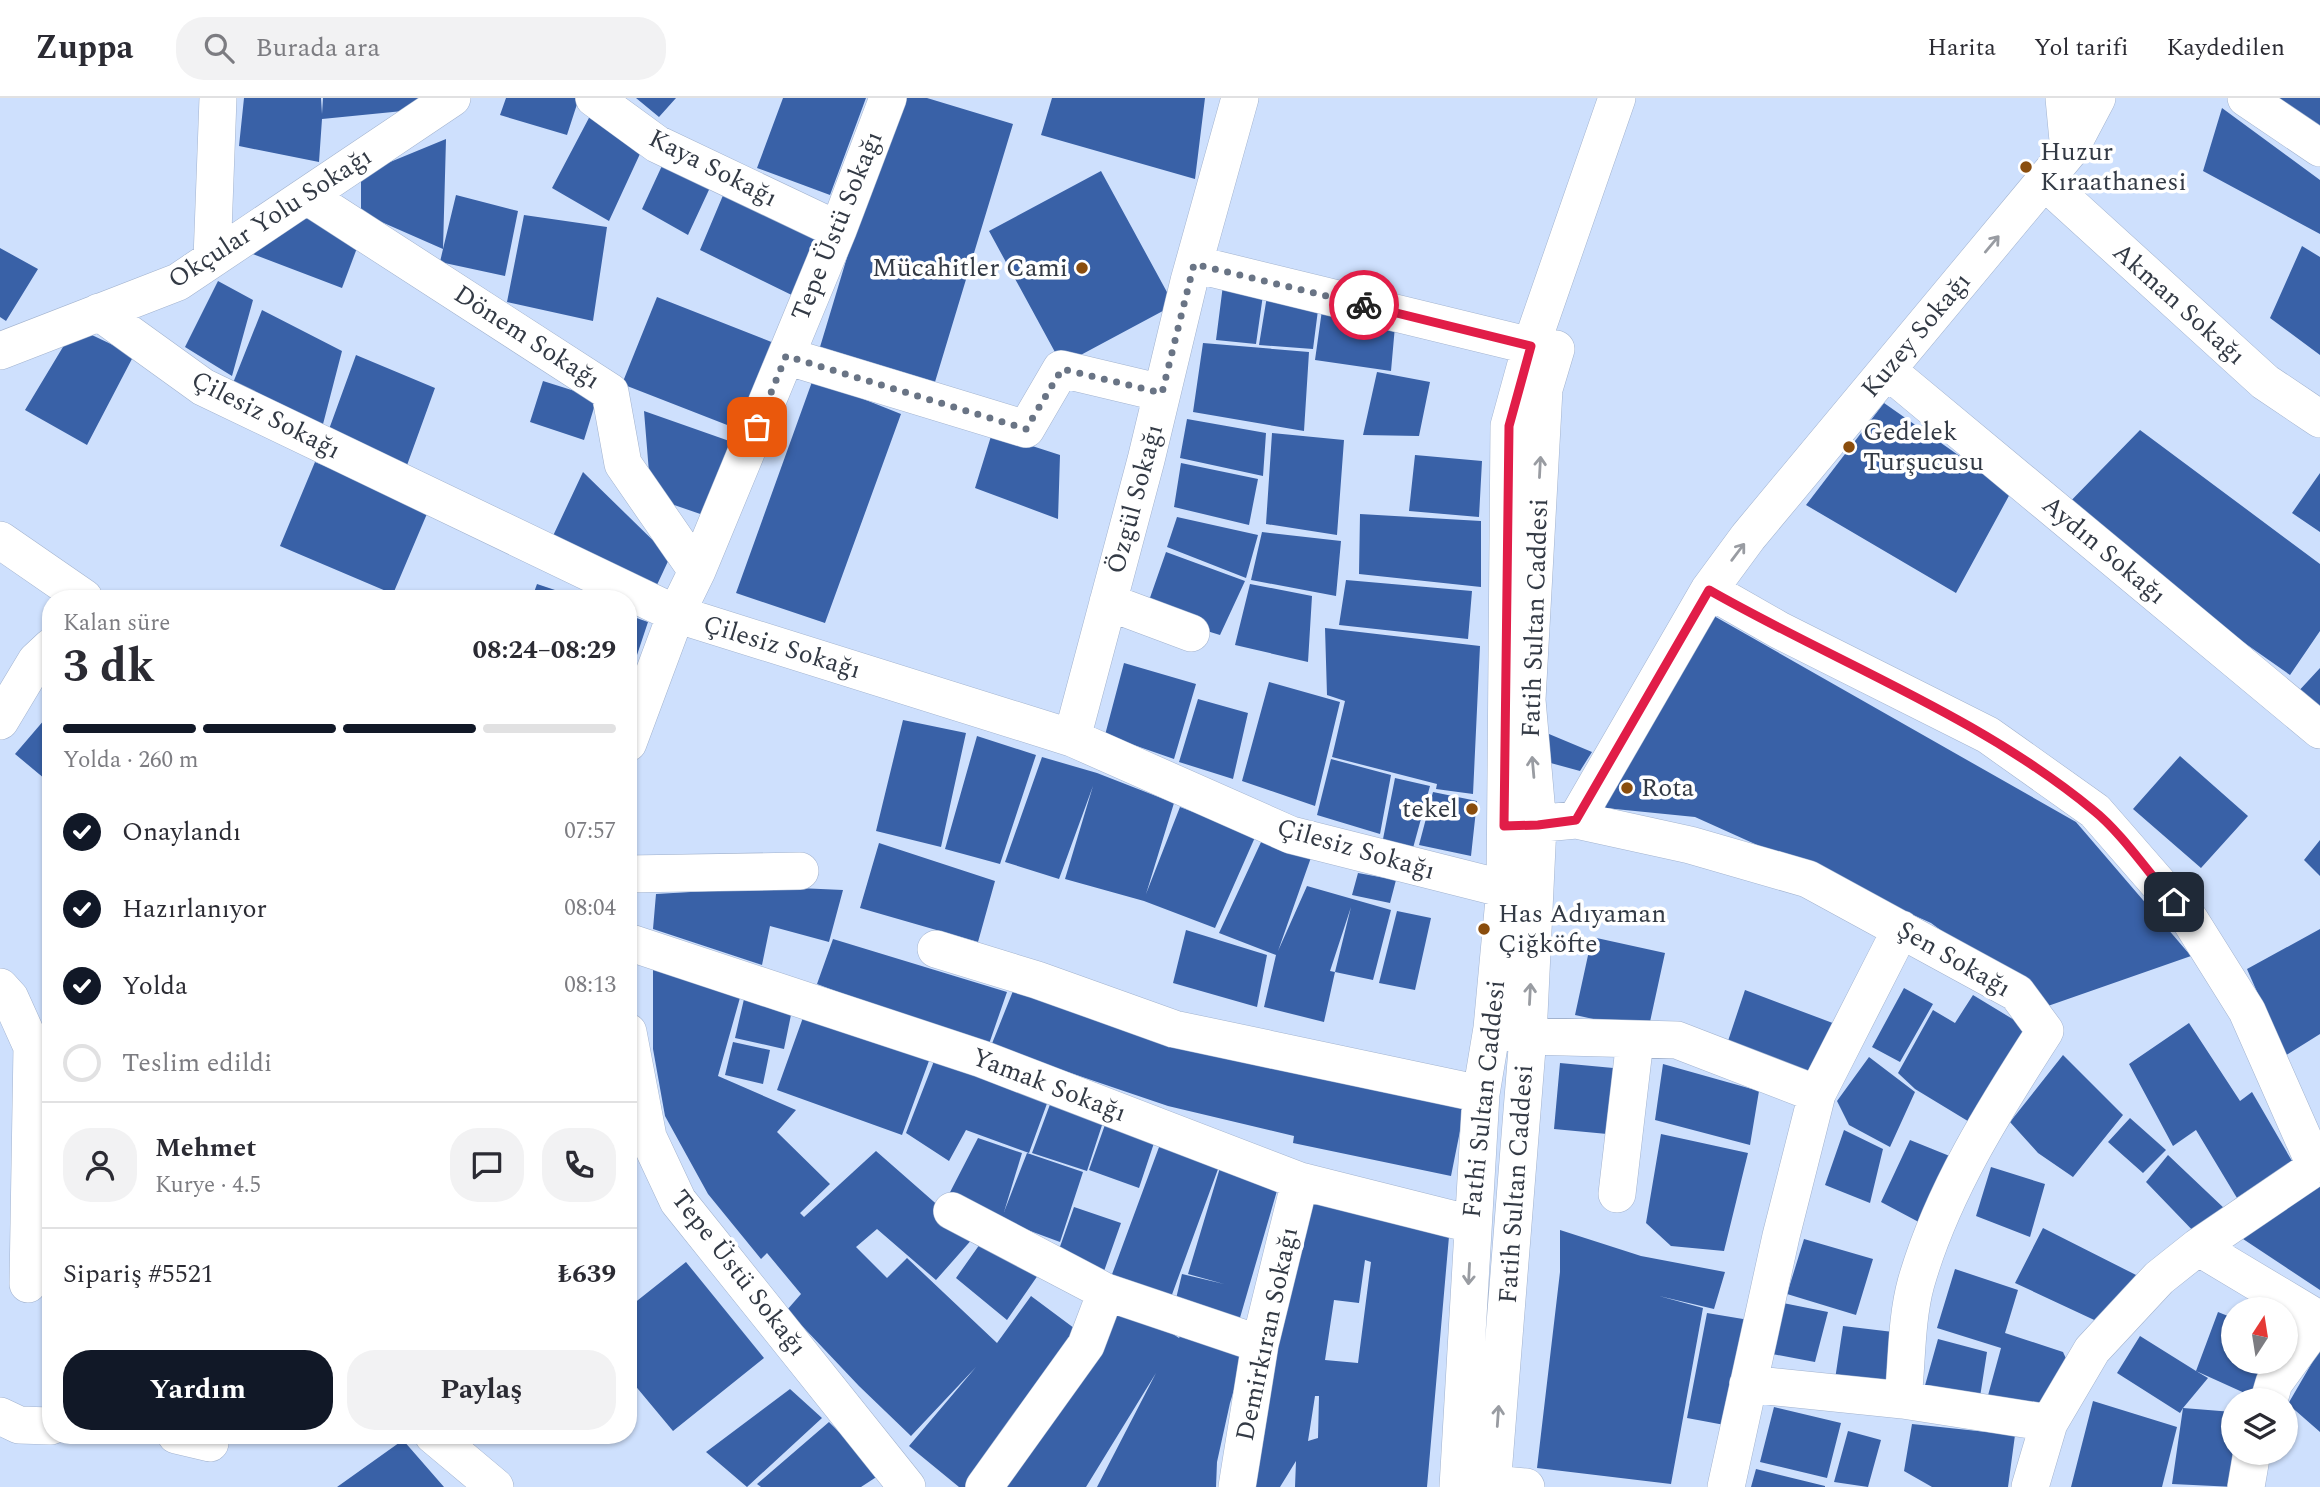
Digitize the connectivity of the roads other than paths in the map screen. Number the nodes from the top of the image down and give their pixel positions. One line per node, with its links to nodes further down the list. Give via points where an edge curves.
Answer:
1 (218, 98): 16 (street)
2 (594, 98): 15 (street, Kaya Sokağı, via 657,144)
3 (888, 98): 15 (street, Tepe Üstü Sokağı)
4 (1240, 98): 17 (street, Özgül Sokağı)
5 (1618, 98): 19 (street, Fathi Sultan Caddesi)
6 (1637, 98): 40 (street, Fatih Sultan Caddesi, one-way to 6, via 1544,389 1618,143)
7 (2064, 98): 12 (street)
8 (2097, 98): 12 (street, Kuzey Sokağı)
9 (2246, 98): 11 (street)
10 (441, 102): 14 (street, Okçular Yolu Sokağı)
11 (2320, 148)
12 (2069, 151): 13 (street, Kuzey Sokağı)
13 (2044, 181): 22 (street, Kuzey Sokağı, one-way to 13); 24 (street, Akman Sokağı, via 2265,382)
14 (307, 196): 16 (street, Okçular Yolu Sokağı); 26 (street, Dönem Sokağı, via 610,391 623,464)
15 (838, 230): 21 (street, Tepe Üstü Sokağı)
16 (212, 259): 18 (street, Okçular Yolu Sokağı, via 178,282)
17 (1194, 264): 19 (street); 23 (street, Özgül Sokağı)
18 (99, 312): 20 (street, Okçular Yolu Sokağı); 28 (street, Çilesiz Sokağı, via 203,387)
19 (1531, 346): 40 (street, Fathi Sultan Caddesi, via 1509,426)
20 (0, 351)
21 (786, 356): 23 (street, via 1026,429 1062,369); 26 (street, Tepe Üstü Sokağı)
22 (1887, 369): 29 (street, Kuzey Sokağı, one-way to 22); 37 (street, Aydın Sokağı)
23 (1162, 393): 31 (street, Özgül Sokağı)
24 (2320, 419)
25 (0, 540): 27 (street)
26 (697, 571): 32 (street, Tepe Üstü Sokağı)
27 (72, 590)
28 (626, 590)
29 (1709, 590): 39 (street, Kuzey Sokağı); 54 (street, via 1988,735 2095,811 2190,920 2240,999)
30 (637, 595): 32 (street, Çilesiz Sokağı)
31 (1108, 602): 33 (street); 38 (street, Özgül Sokağı)
32 (676, 614): 35 (street, Tepe Üstü Sokağı); 38 (street, Çilesiz Sokağı)
33 (1191, 633)
34 (42, 655): 36 (street)
35 (637, 719)
36 (0, 721)
37 (2320, 730)
38 (1072, 738): 43 (street, Çilesiz Sokağı, via 1291,835)
39 (1576, 820): 40 (street, Şen Sokağı); 44 (street, Şen Sokağı, via 1690,845 1808,879)
40 (1521, 826): 43 (street, Fathi Sultan Caddesi); 49 (street, Fatih Sultan Caddesi, one-way to 40)
41 (800, 871): 42 (street)
42 (637, 874)
43 (1505, 889): 48 (street, Fathi Sultan Caddesi)
44 (1901, 929): 53 (street); 66 (street, Şen Sokağı, via 2017,993 2045,1031 1948,1196 1915,1285)
45 (637, 945): 55 (street, Yamak Sokağı, via 982,1059)
46 (936, 949): 52 (street, via 1174,1029)
47 (0, 987): 60 (street, via 10,998 32,1047)
48 (1492, 1028): 49 (street); 52 (street, Fathi Sultan Caddesi)
49 (1528, 1036): 50 (street); 72 (street, Fatih Sultan Caddesi, one-way to 49)
50 (1635, 1040): 53 (street, via 1677,1040); 56 (street)
51 (637, 1079): 74 (street, Tepe Üstü Sokağı, via 648,1137 678,1201)
52 (1481, 1094): 58 (street, Fathi Sultan Caddesi)
53 (1817, 1094): 64 (street)
54 (2317, 1164): 59 (street)
55 (1300, 1181): 58 (street, Yamak Sokağı); 63 (street, Demirkıran Sokağı)
56 (1617, 1194)
57 (952, 1211): 61 (street)
58 (1471, 1224): 72 (street, Fathi Sultan Caddesi, one-way to 72)
59 (2198, 1247): 62 (street); 68 (street, via 2159,1278 2092,1350)
60 (26, 1284)
61 (1107, 1292): 63 (street); 75 (street, via 1086,1345)
62 (2320, 1320): 65 (street)
63 (1260, 1344): 76 (street, Demirkıran Sokağı)
64 (1748, 1384): 66 (street); 77 (street)
65 (2273, 1388)
66 (1902, 1400): 68 (street)
67 (0, 1416): 69 (street, via 19,1425)
68 (2049, 1423): 78 (street)
69 (42, 1426)
70 (444, 1444): 73 (street)
71 (2250, 1465): 79 (street)
72 (1492, 1486)
73 (495, 1487)
74 (906, 1487)
75 (984, 1487)
76 (1237, 1487)
77 (1726, 1487)
78 (2030, 1487)
79 (2246, 1487)

